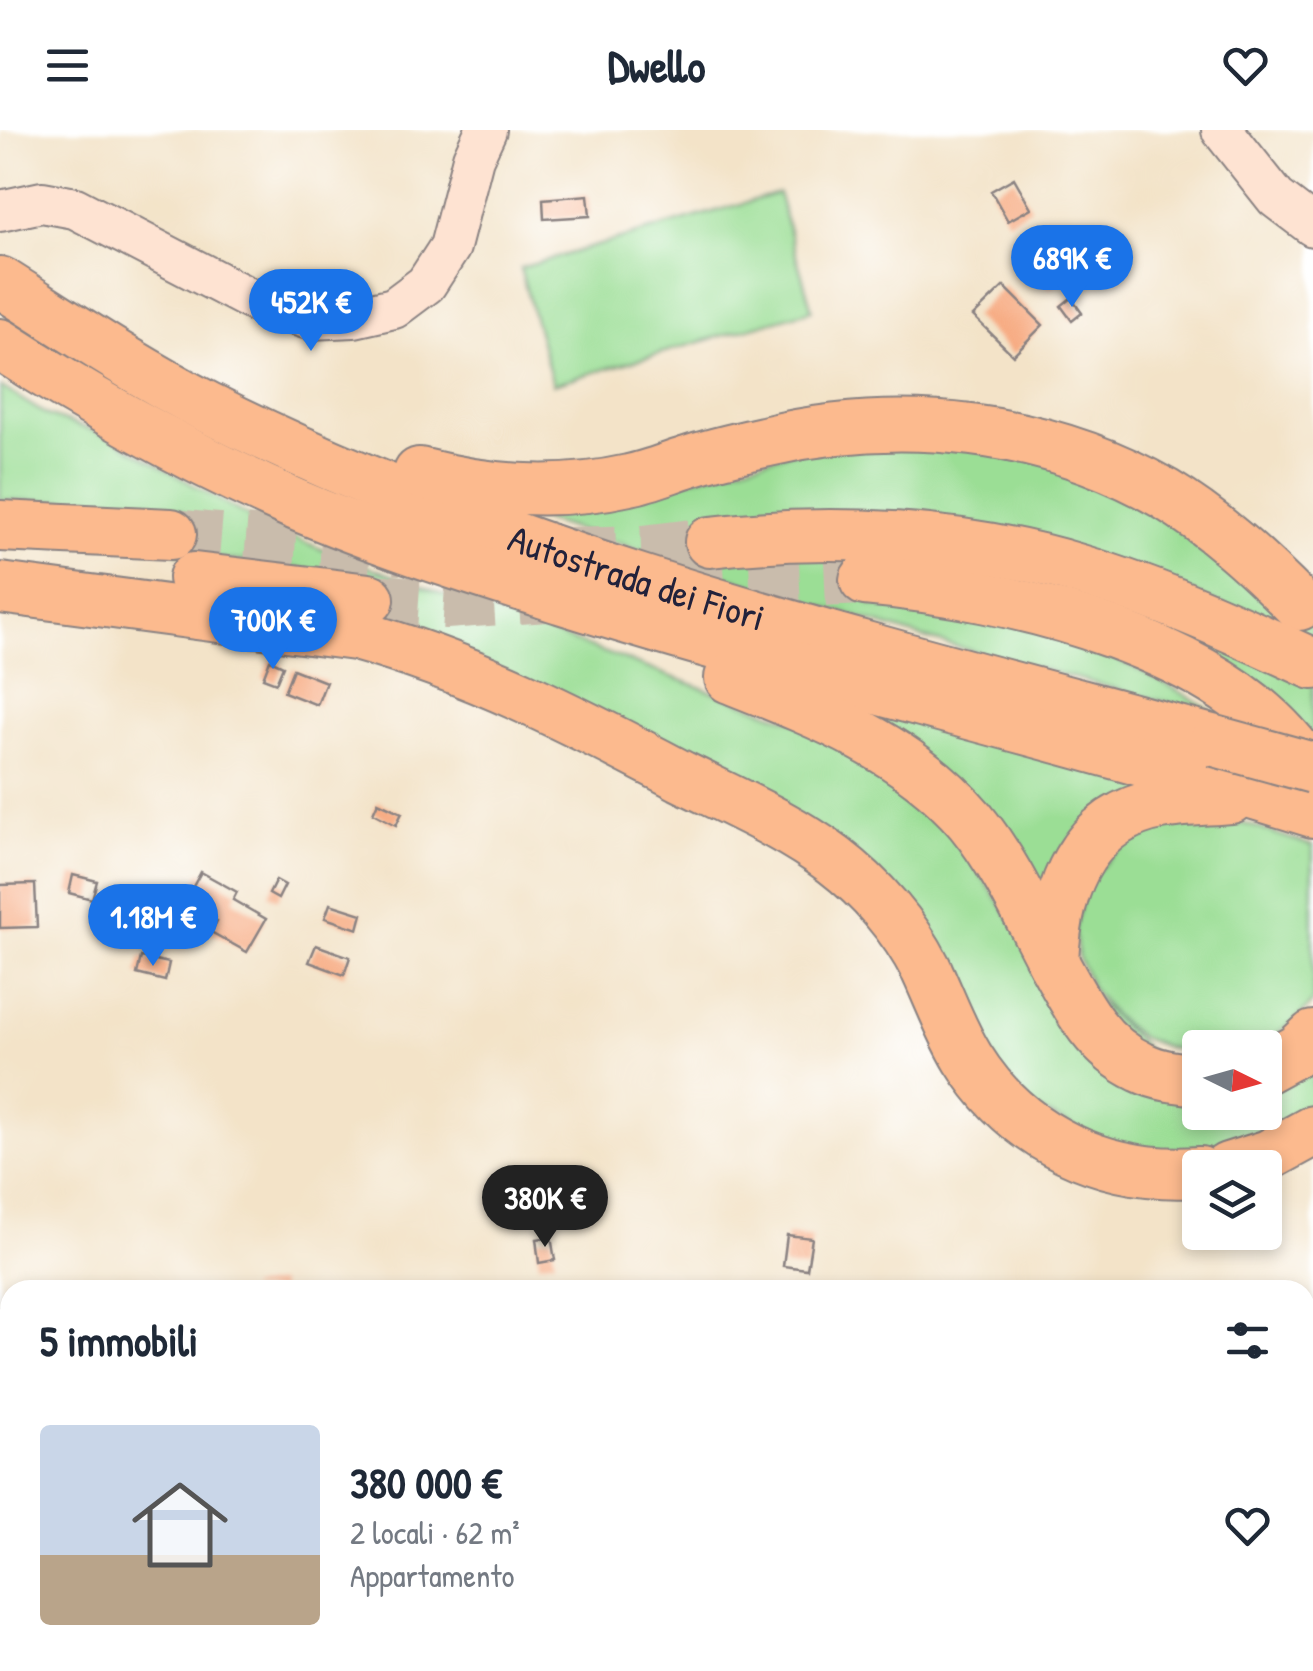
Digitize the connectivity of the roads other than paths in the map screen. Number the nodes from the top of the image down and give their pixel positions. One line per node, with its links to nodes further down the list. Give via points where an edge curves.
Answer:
1 (486, 130): 3 (main road, via 450,247 426,284 394,308 354,317 309,319 256,302 74,208 42,202)
2 (1222, 130): 4 (main road, via 1276,198)
3 (0, 211)
4 (1313, 226)
5 (0, 282): 7 (highway, Autostrada dei Fiori, via 174,388)
6 (0, 344): 16 (highway, Autostrada dei Fiori, via 110,410 292,503)
7 (287, 444): 15 (highway, via 456,483 522,491 633,480 817,431 878,424 990,432 1051,446 1166,495 1256,562); 18 (highway, Autostrada dei Fiori, bridge, via 610,570)
8 (0, 526): 9 (highway)
9 (171, 534)
10 (710, 542): 17 (highway, via 837,535 1010,554 1144,591)
11 (0, 554): 14 (highway)
12 (865, 580): 19 (highway, via 1020,603 1125,639 1227,688 1282,734)
13 (0, 588): 28 (highway, via 355,635 478,675 550,708 801,837 869,890 924,964 966,1056 1009,1109 1038,1132 1110,1166)
14 (369, 599)
15 (1299, 606)
16 (602, 611): 20 (highway, Autostrada dei Fiori); 22 (highway, via 710,670 816,712 896,754 970,820)
17 (1313, 664)
18 (1313, 768)
19 (1313, 776)
20 (1261, 795): 21 (highway, Autostrada dei Fiori); 22 (highway, via 1158,804 1107,828 1071,870 1055,924)
21 (1313, 812)
22 (1053, 962): 25 (highway, via 1087,1023 1112,1048 1140,1067)
23 (1313, 1036): 24 (highway)
24 (1282, 1059)
25 (1182, 1079)
26 (1313, 1130): 27 (highway)
27 (1278, 1150)
28 (1182, 1172)

